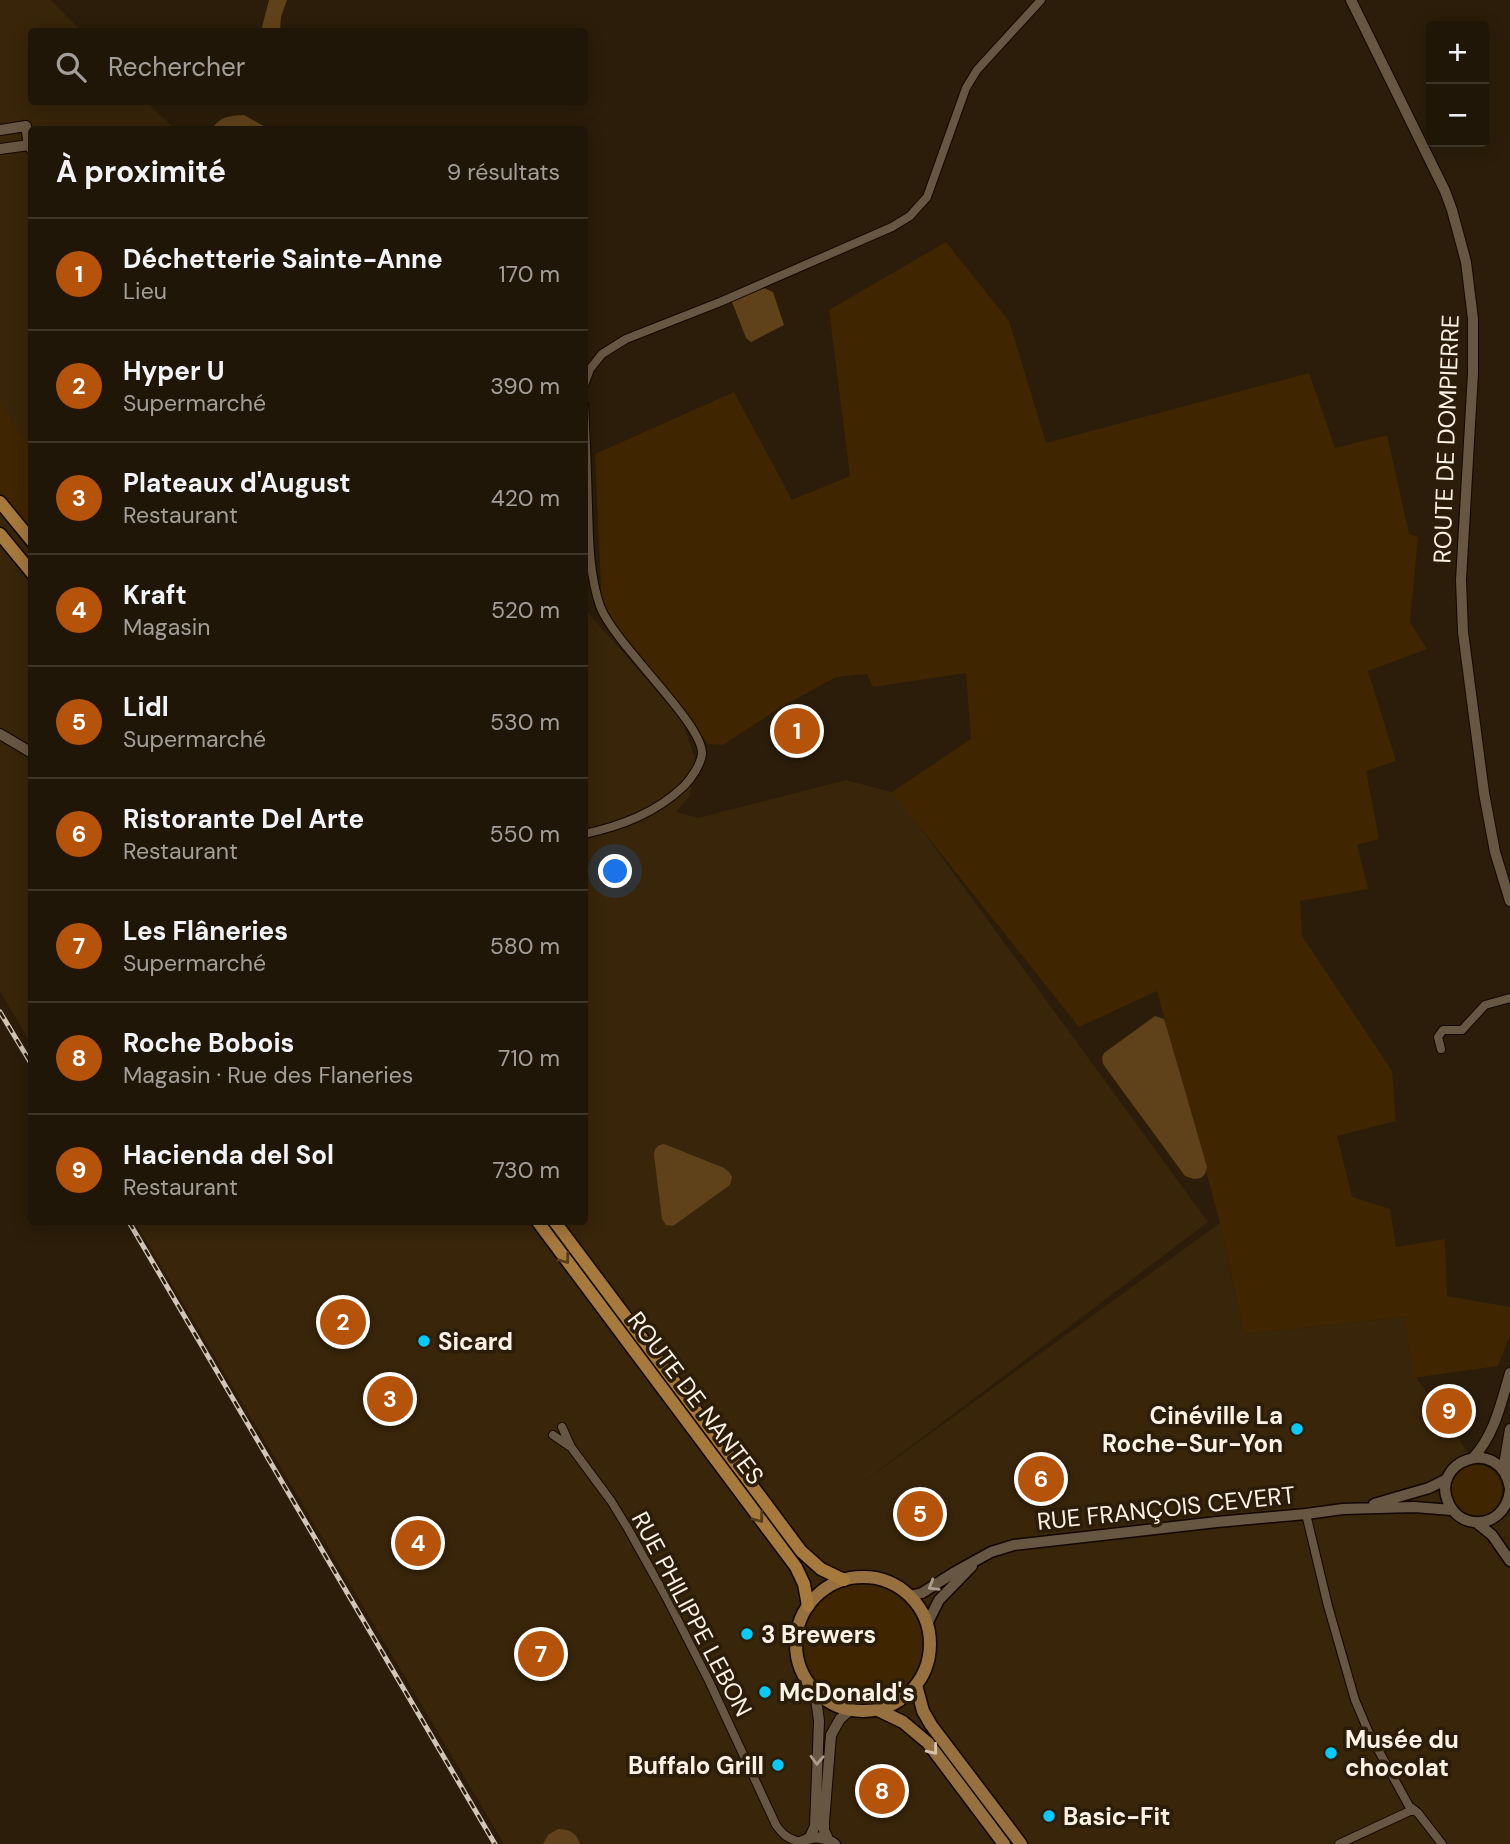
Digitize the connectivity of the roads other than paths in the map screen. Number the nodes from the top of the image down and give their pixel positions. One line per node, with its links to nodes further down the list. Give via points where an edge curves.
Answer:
1 (1041, 0): 7 (street, via 966,88 927,197 910,216 626,340 602,354)
2 (1351, 0): 16 (street, ROUTE DE DOMPIERRE, via 1445,191 1466,261 1474,346 1461,580 1463,632 1484,793)
3 (0, 130): 4 (street, via 26,127)
4 (28, 137)
5 (28, 147): 6 (street)
6 (0, 149)
7 (588, 374)
8 (0, 502): 11 (highway)
9 (588, 506): 15 (street, via 590,556 602,610 689,724 702,755 687,783 657,808)
10 (0, 534): 12 (highway)
11 (28, 536)
12 (28, 568)
13 (0, 734): 14 (street)
14 (28, 751)
15 (588, 833)
16 (1510, 901)
17 (1510, 998): 18 (street, via 1485,1005 1462,1030 1443,1030 1438,1037)
18 (1441, 1049)
19 (540, 1225): 39 (highway, ROUTE DE NANTES, one-way to 39, via 792,1561 801,1575)
20 (557, 1225): 37 (highway, ROUTE DE NANTES, via 801,1551 821,1569)
21 (1510, 1373): 26 (street, via 1493,1429)
22 (562, 1427): 25 (street, RUE PHILIPPE LEBON)
23 (1510, 1429): 27 (street)
24 (553, 1435): 25 (street)
25 (571, 1447): 47 (street, RUE PHILIPPE LEBON, via 611,1502 666,1597)
26 (1473, 1458): 27 (main road, via 1491,1460); 28 (main road, via 1457,1465)
27 (1505, 1472): 29 (main road)
28 (1447, 1479): 30 (main road, RUE FRANÇOIS CEVERT); 31 (main road, via 1445,1490)
29 (1510, 1489): 32 (main road)
30 (1363, 1507): 31 (main road, RUE FRANÇOIS CEVERT); 33 (main road, RUE FRANÇOIS CEVERT)
31 (1452, 1510): 34 (main road)
32 (1508, 1511): 34 (main road)
33 (1306, 1514): 36 (main road, RUE FRANÇOIS CEVERT, via 1014,1545); 45 (street, via 1354,1700)
34 (1477, 1523): 35 (main road)
35 (1510, 1561)
36 (976, 1562): 38 (main road, RUE FRANÇOIS CEVERT, one-way to 38); 40 (main road, RUE FRANÇOIS CEVERT, via 939,1600)
37 (844, 1580): 38 (main road, via 878,1579); 39 (main road, via 823,1590)
38 (909, 1596): 40 (main road)
39 (808, 1606): 42 (main road, via 795,1641 797,1660)
40 (927, 1624): 41 (main road, via 930,1645)
41 (916, 1685): 43 (main road, via 899,1701); 46 (main road, via 931,1725)
42 (815, 1692): 44 (main road); 48 (street, one-way to 48, via 819,1721 814,1826)
43 (878, 1710): 44 (main road); 51 (main road, one-way to 51, via 903,1722 928,1743)
44 (849, 1711): 49 (street, via 831,1735 824,1830)
45 (1412, 1810): 54 (street); 55 (street)
46 (1002, 1817): 52 (main road); 53 (street)
47 (776, 1825): 48 (street, RUE PHILIPPE LEBON, via 790,1839); 50 (street, RUE PHILIPPE LEBON)
48 (803, 1841): 49 (street, via 822,1837)
49 (832, 1842)
50 (781, 1844)
51 (1004, 1844)
52 (1021, 1844)
53 (1028, 1844)
54 (1339, 1844)
55 (1442, 1844)

